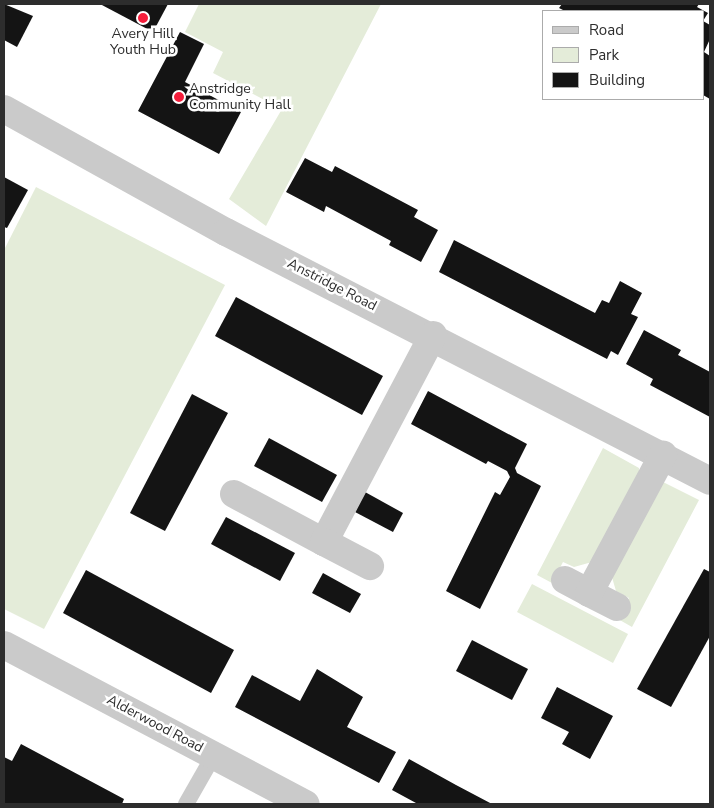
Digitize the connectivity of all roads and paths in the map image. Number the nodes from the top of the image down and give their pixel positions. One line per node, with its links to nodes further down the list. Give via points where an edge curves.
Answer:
1 (4, 109): 2 (street, Anstridge Road, via 226,232)
2 (433, 335): 3 (street, Anstridge Road); 6 (street)
3 (663, 456): 4 (street, Anstridge Road); 9 (street)
4 (710, 481)
5 (234, 494): 6 (street)
6 (324, 542): 7 (street)
7 (370, 566)
8 (565, 580): 9 (street)
9 (589, 593): 10 (street)
10 (617, 607)
11 (4, 645): 12 (street, Alderwood Road)
12 (214, 755): 13 (lane); 14 (street, Alderwood Road)
13 (186, 804)
14 (306, 804)

